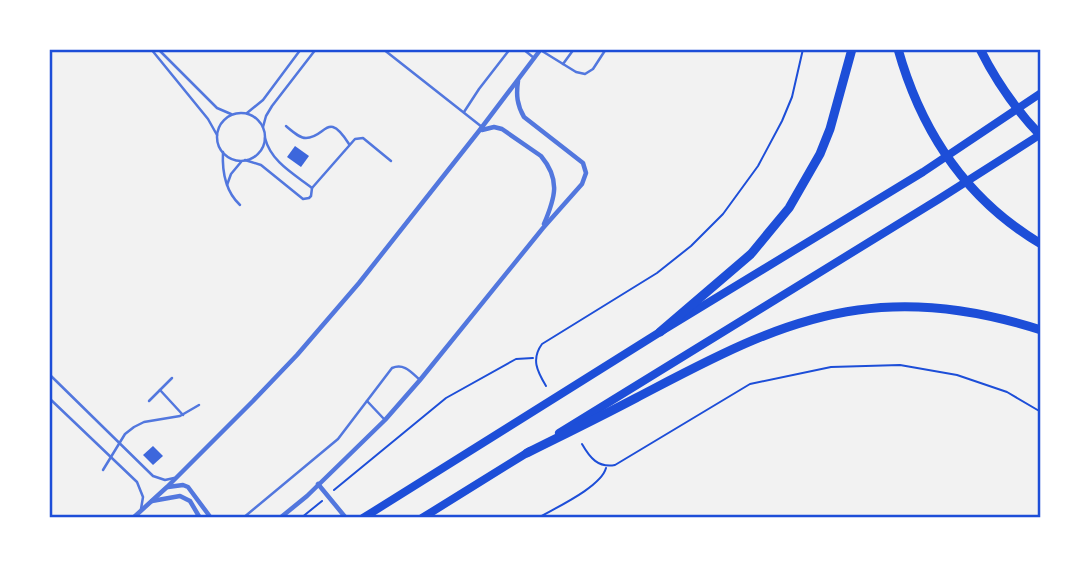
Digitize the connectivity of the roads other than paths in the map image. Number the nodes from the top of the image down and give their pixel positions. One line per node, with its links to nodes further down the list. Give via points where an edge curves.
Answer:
1 (151, 49): 24 (lane)
2 (158, 49): 19 (lane, via 217,108)
3 (301, 49): 20 (lane, via 263,100)
4 (316, 49): 21 (lane, via 272,106)
5 (383, 49): 18 (lane)
6 (510, 49): 18 (lane)
7 (523, 49): 14 (lane)
8 (574, 49): 15 (lane)
9 (607, 49): 15 (lane, via 585,74)
10 (852, 49): 37 (highway, via 830,129 789,208 751,254)
11 (898, 49): 35 (highway, via 919,109 957,170 980,197)
12 (980, 49): 25 (highway, via 1009,98)
13 (541, 50): 14 (street); 15 (lane)
14 (534, 58): 16 (street)
15 (563, 64)
16 (518, 80): 23 (street); 34 (street, via 517,99 524,117 585,167 582,184)
17 (1041, 93): 37 (highway, via 923,172)
18 (464, 112): 23 (lane)
19 (234, 114): 20 (lane); 24 (lane, via 224,120)
20 (246, 114): 21 (lane)
21 (263, 127): 26 (lane)
22 (286, 127): 27 (lane, via 302,138 333,128)
23 (481, 129): 34 (street, via 502,129 546,162 555,195); 52 (street, via 306,345)
24 (218, 135): 28 (lane)
25 (1041, 135): 49 (highway)
26 (265, 138): 29 (lane, via 259,153); 32 (lane, via 274,158)
27 (349, 144): 30 (lane, via 363,138); 32 (lane)
28 (223, 152): 29 (lane); 31 (lane)
29 (244, 160): 31 (lane); 32 (lane, via 261,165 303,199 311,196)
30 (391, 161)
31 (227, 186): 33 (lane)
32 (312, 188)
33 (240, 205)
34 (543, 228): 40 (street)
35 (1041, 244)
36 (1041, 330): 49 (highway, via 987,315 922,306 832,315 733,349)
37 (660, 332): 62 (highway)
38 (49, 374): 48 (lane)
39 (172, 378): 41 (lane)
40 (420, 380): 44 (lane, via 404,367 395,366); 47 (street)
41 (160, 390): 43 (lane); 46 (lane)
42 (49, 398): 50 (lane)
43 (149, 401)
44 (367, 401): 47 (lane); 59 (lane, via 338,439)
45 (199, 405): 46 (lane)
46 (183, 415): 48 (lane, via 139,424)
47 (386, 420): 53 (street)
48 (120, 444): 50 (lane); 52 (lane, via 153,476 165,480)
49 (527, 453): 63 (highway)
50 (111, 457): 51 (lane); 56 (lane, via 140,486 143,502)
51 (103, 470)
52 (178, 476): 54 (street)
53 (318, 484): 60 (street); 61 (street)
54 (167, 487): 55 (street); 58 (street, via 188,487)
55 (152, 501): 56 (street); 57 (street, via 180,496 190,501)
56 (137, 516)
57 (200, 518)
58 (211, 518)
59 (243, 518)
60 (280, 518)
61 (346, 518)
62 (363, 518)
63 (422, 518)

